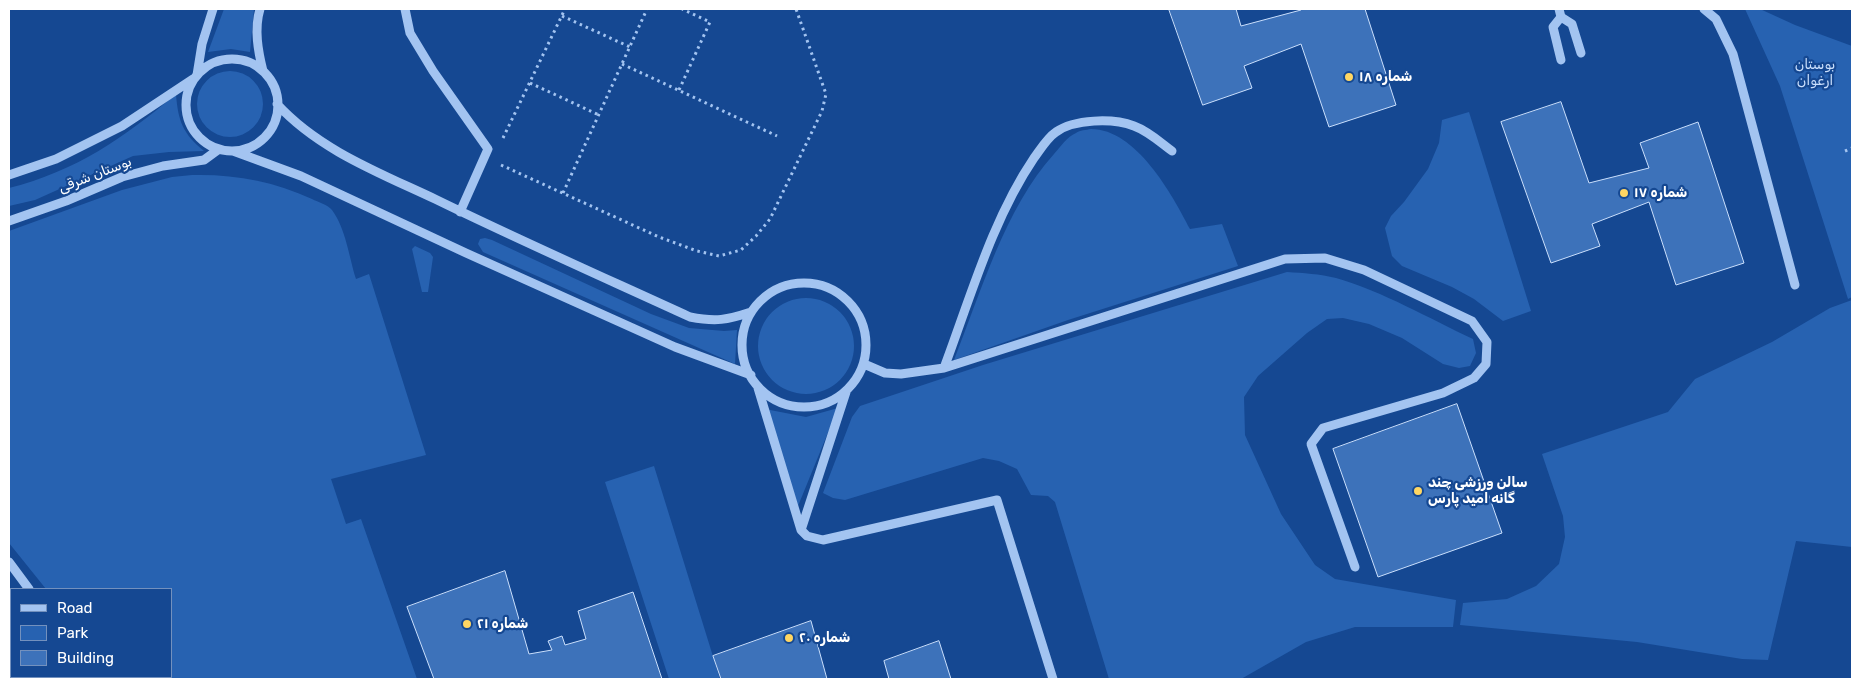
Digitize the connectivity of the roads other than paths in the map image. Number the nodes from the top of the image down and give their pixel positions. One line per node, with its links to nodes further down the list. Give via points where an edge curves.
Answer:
1 (213, 9): 9 (street)
2 (260, 9): 8 (street, via 258,52)
3 (405, 9): 15 (street, via 410,33 488,149)
4 (1704, 9): 17 (street, via 1716,19 1733,54)
5 (1560, 13): 6 (street, via 1572,24); 7 (street, via 1553,27)
6 (1581, 53)
7 (1561, 60)
8 (263, 71): 9 (street, via 247,62 229,59 206,66); 10 (street, via 276,92)
9 (195, 77): 11 (street, via 187,92 188,120 205,143); 14 (street, بوستان شرقی, via 122,126 56,159)
10 (277, 104): 12 (street, via 272,127 265,137 245,149); 15 (street, via 302,128 347,157)
11 (219, 149): 12 (street); 16 (street, بوستان شرقی, via 204,160 122,177)
12 (233, 151): 21 (street, via 301,176 675,347)
13 (1172, 151): 20 (street, via 1133,125 1109,121 1080,122 1056,132 1021,178 1001,218)
14 (9, 175)
15 (460, 212): 18 (street, via 690,317 726,320)
16 (9, 221)
17 (1795, 285)
18 (751, 312): 19 (street, via 761,300 791,284 823,286 850,303 860,317 867,348); 21 (street, via 742,343)
19 (864, 364): 20 (street, via 885,373 901,374); 23 (street)
20 (944, 368): 26 (street, via 1284,260 1325,258 1364,270 1472,321 1487,342 1486,364 1474,378 1443,393 1323,428 1311,444)
21 (750, 375): 22 (street)
22 (758, 388): 23 (street, via 785,405 801,408 833,401); 24 (street)
23 (846, 392): 24 (street)
24 (801, 530): 28 (street, via 807,536 823,540 997,500)
25 (9, 562): 27 (street)
26 (1355, 567)
27 (28, 588)
28 (1053, 679)

